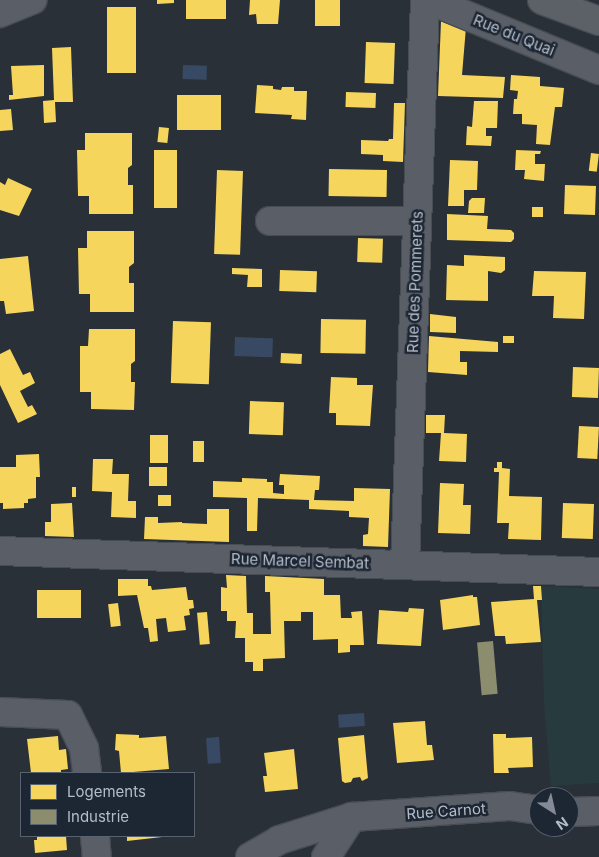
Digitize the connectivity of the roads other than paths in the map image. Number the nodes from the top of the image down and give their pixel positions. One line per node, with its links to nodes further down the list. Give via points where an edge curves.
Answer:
1 (32, 0): 5 (street)
2 (425, 0): 9 (street, Rue des Pommerets)
3 (429, 0): 7 (street, Rue du Quai)
4 (542, 0): 6 (main road)
5 (0, 13)
6 (599, 20)
7 (599, 70)
8 (270, 221): 9 (street)
9 (417, 221): 11 (street, Rue des Pommerets)
10 (0, 551): 11 (street, Rue Marcel Sembat)
11 (404, 565): 12 (street, Rue Marcel Sembat)
12 (599, 572)
13 (0, 712): 14 (street, via 68,715 84,748)
14 (87, 772)
15 (529, 809): 18 (street, Rue Carnot, via 510,806)
16 (599, 811): 17 (street)
17 (579, 812)
18 (352, 817): 21 (street, Rue Carnot, via 279,840); 22 (street)
19 (95, 837): 20 (street)
20 (97, 857)
21 (250, 857)
22 (326, 857)

